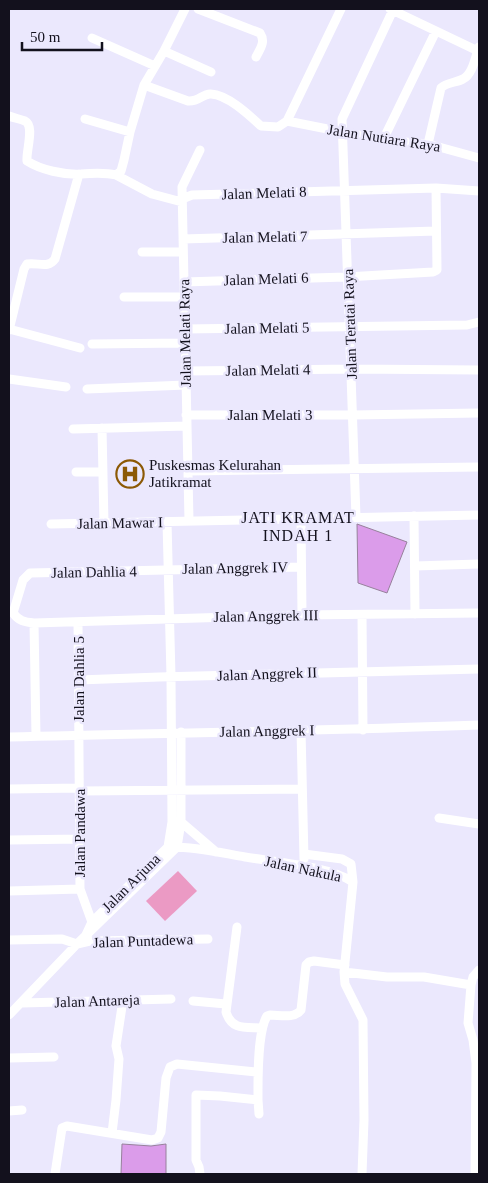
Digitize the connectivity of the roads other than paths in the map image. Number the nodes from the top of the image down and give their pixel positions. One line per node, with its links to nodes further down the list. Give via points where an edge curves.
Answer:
1 (185, 9): 8 (street)
2 (198, 9): 9 (street, via 260,33 263,43)
3 (341, 9): 15 (street)
4 (391, 10): 5 (street); 17 (street, Jalan Teratai Raya, via 342,119)
5 (436, 31): 7 (street); 18 (street)
6 (92, 38): 10 (street)
7 (478, 49): 19 (street, via 465,79 441,88)
8 (164, 51): 10 (street); 11 (street)
9 (256, 57)
10 (156, 66): 12 (street)
11 (212, 72)
12 (144, 85): 15 (street, via 188,101 195,102 212,94 224,98 261,126 278,127); 16 (street)
13 (9, 116): 22 (street, via 30,125 27,161 53,171)
14 (85, 119): 16 (street)
15 (287, 121): 17 (street, Jalan Nutiara Raya)
16 (130, 132): 23 (street, via 123,165)
17 (342, 132): 18 (street, Jalan Nutiara Raya); 25 (street, Jalan Teratai Raya)
18 (383, 140): 19 (street, Jalan Nutiara Raya)
19 (428, 144): 21 (street, Jalan Nutiara Raya)
20 (200, 150): 27 (street, Jalan Melati Raya, via 182,187)
21 (479, 158)
22 (79, 174): 23 (street); 40 (street, via 55,259 52,264 34,262 24,269)
23 (116, 175): 27 (street, via 152,194)
24 (436, 188): 25 (street, Jalan Melati 8); 26 (street, Jalan Melati 8); 28 (street)
25 (346, 190): 27 (street, Jalan Melati 8, via 192,195); 29 (street, Jalan Teratai Raya)
26 (479, 191)
27 (182, 200): 30 (street, Jalan Melati Raya)
28 (436, 231): 29 (street, Jalan Melati 7); 33 (street, Jalan Melati 6, via 437,270)
29 (347, 235): 30 (street, Jalan Melati 7); 33 (street, Jalan Teratai Raya)
30 (183, 238): 32 (street, Jalan Melati Raya)
31 (142, 252): 32 (street)
32 (183, 252): 34 (street, Jalan Melati Raya)
33 (348, 277): 34 (street, Jalan Melati 6); 38 (street, Jalan Teratai Raya)
34 (184, 282): 36 (street, Jalan Melati Raya)
35 (124, 297): 36 (street)
36 (184, 297): 39 (street, Jalan Melati Raya)
37 (478, 322): 38 (street, Jalan Melati 5, via 467,325)
38 (350, 327): 39 (street, Jalan Melati 5); 44 (street, Jalan Teratai Raya)
39 (184, 329): 41 (street, Jalan Melati Raya)
40 (9, 330): 43 (street)
41 (185, 343): 42 (street); 46 (street, Jalan Melati Raya)
42 (92, 344)
43 (80, 348)
44 (351, 369): 45 (street, Jalan Melati 4); 46 (street, Jalan Melati 4); 53 (street, Jalan Teratai Raya)
45 (479, 370)
46 (185, 371): 48 (street, Jalan Melati Raya)
47 (9, 379): 49 (street)
48 (186, 385): 50 (street); 52 (street, Jalan Melati Raya)
49 (66, 387)
50 (87, 389)
51 (479, 413): 53 (street, Jalan Melati 3)
52 (186, 415): 53 (street, Jalan Melati 3); 54 (street, Jalan Melati Raya)
53 (353, 415): 58 (street, Jalan Teratai Raya)
54 (187, 426): 55 (street); 59 (street, Jalan Melati Raya)
55 (102, 428): 56 (street); 61 (street)
56 (73, 429)
57 (479, 467): 58 (street)
58 (355, 470): 59 (street); 64 (street, Jalan Teratai Raya)
59 (188, 471): 66 (street, Jalan Melati Raya)
60 (76, 472): 61 (street)
61 (104, 472): 69 (street)
62 (479, 515): 63 (street, Jalan Mawar I)
63 (414, 516): 64 (street, Jalan Mawar I); 71 (street)
64 (356, 517): 65 (street, Jalan Mawar I)
65 (301, 519): 66 (street, Jalan Mawar I); 72 (street)
66 (189, 521): 67 (street, Jalan Mawar I)
67 (167, 522): 69 (street, Jalan Mawar I); 73 (street, Jalan Arjuna)
68 (51, 524): 69 (street, Jalan Mawar I)
69 (104, 524)
70 (479, 564): 71 (street)
71 (415, 566): 75 (street)
72 (301, 567): 73 (street, Jalan Anggrek IV); 76 (street)
73 (168, 570): 78 (street, Jalan Arjuna); 80 (street, Jalan Dahlia 4, via 30,573 23,580 13,613 23,622)
74 (479, 613): 75 (street, Jalan Anggrek III)
75 (415, 614): 77 (street, Jalan Anggrek III)
76 (302, 615): 77 (street, Jalan Anggrek III); 78 (street, Jalan Anggrek III)
77 (362, 615): 82 (street)
78 (170, 618): 79 (street, Jalan Anggrek III); 83 (street, Jalan Arjuna)
79 (78, 622): 80 (street, Jalan Anggrek III); 84 (street, Jalan Dahlia 5)
80 (34, 623): 90 (street)
81 (479, 669): 82 (street, Jalan Anggrek II)
82 (362, 671): 83 (street, Jalan Anggrek II); 87 (street)
83 (171, 676): 84 (street, Jalan Anggrek II); 88 (street, Jalan Arjuna)
84 (79, 680): 89 (street, Jalan Dahlia 5)
85 (479, 725): 87 (street, Jalan Anggrek I)
86 (300, 730): 87 (street, Jalan Anggrek I); 88 (street, Jalan Anggrek I); 94 (street)
87 (363, 730)
88 (176, 732): 89 (street, Jalan Dahlia 5); 95 (street, Jalan Arjuna)
89 (79, 735): 90 (street); 93 (street, Jalan Pandawa)
90 (36, 736): 91 (street)
91 (9, 737)
92 (9, 789): 93 (street)
93 (80, 789): 95 (street); 99 (street, Jalan Pandawa)
94 (302, 789): 95 (street); 103 (street)
95 (176, 790): 97 (street, Jalan Arjuna)
96 (439, 818): 98 (street)
97 (177, 822): 101 (street, Jalan Arjuna); 102 (street)
98 (479, 824)
99 (81, 839): 100 (street); 106 (street, Jalan Pandawa)
100 (9, 840)
101 (172, 847): 102 (street, Jalan Nakula); 108 (street, Jalan Arjuna)
102 (216, 852): 104 (street, Jalan Nakula)
103 (304, 854): 104 (street); 105 (street, Jalan Nakula, via 342,859 351,864)
104 (304, 867): 105 (street, Jalan Nakula, via 342,874)
105 (353, 882): 113 (street)
106 (80, 889): 107 (street); 108 (street, Jalan Pandawa)
107 (9, 891)
108 (93, 925): 112 (street, Jalan Arjuna)
109 (237, 927): 120 (street)
110 (208, 939): 112 (street, Jalan Puntadewa, via 90,941)
111 (9, 940): 112 (street, Jalan Puntadewa, via 62,939)
112 (77, 944): 119 (street, Jalan Arjuna)
113 (345, 968): 115 (street, via 387,977 424,977); 122 (street, via 314,960 309,962 298,1013 270,1015); 133 (street, via 345,984 363,1020)
114 (479, 970): 115 (street)
115 (471, 985): 134 (street, via 468,1023 476,1063)
116 (171, 999): 117 (street, Jalan Antareja)
117 (123, 1000): 119 (street, Jalan Antareja); 130 (street, via 116,1046 119,1059)
118 (193, 1001): 120 (street)
119 (22, 1003): 121 (street, Jalan Arjuna)
120 (226, 1004): 122 (street, via 232,1024)
121 (9, 1016)
122 (262, 1028): 125 (street)
123 (54, 1057): 124 (street)
124 (9, 1058)
125 (257, 1072): 126 (street); 130 (street, via 170,1066 158,1138 152,1140)
126 (258, 1100): 129 (street); 132 (street, via 196,1095 196,1160)
127 (22, 1110): 128 (street)
128 (9, 1111)
129 (259, 1114)
130 (112, 1133): 131 (street, via 62,1128)
131 (55, 1174)
132 (200, 1174)
133 (362, 1174)
134 (475, 1174)

